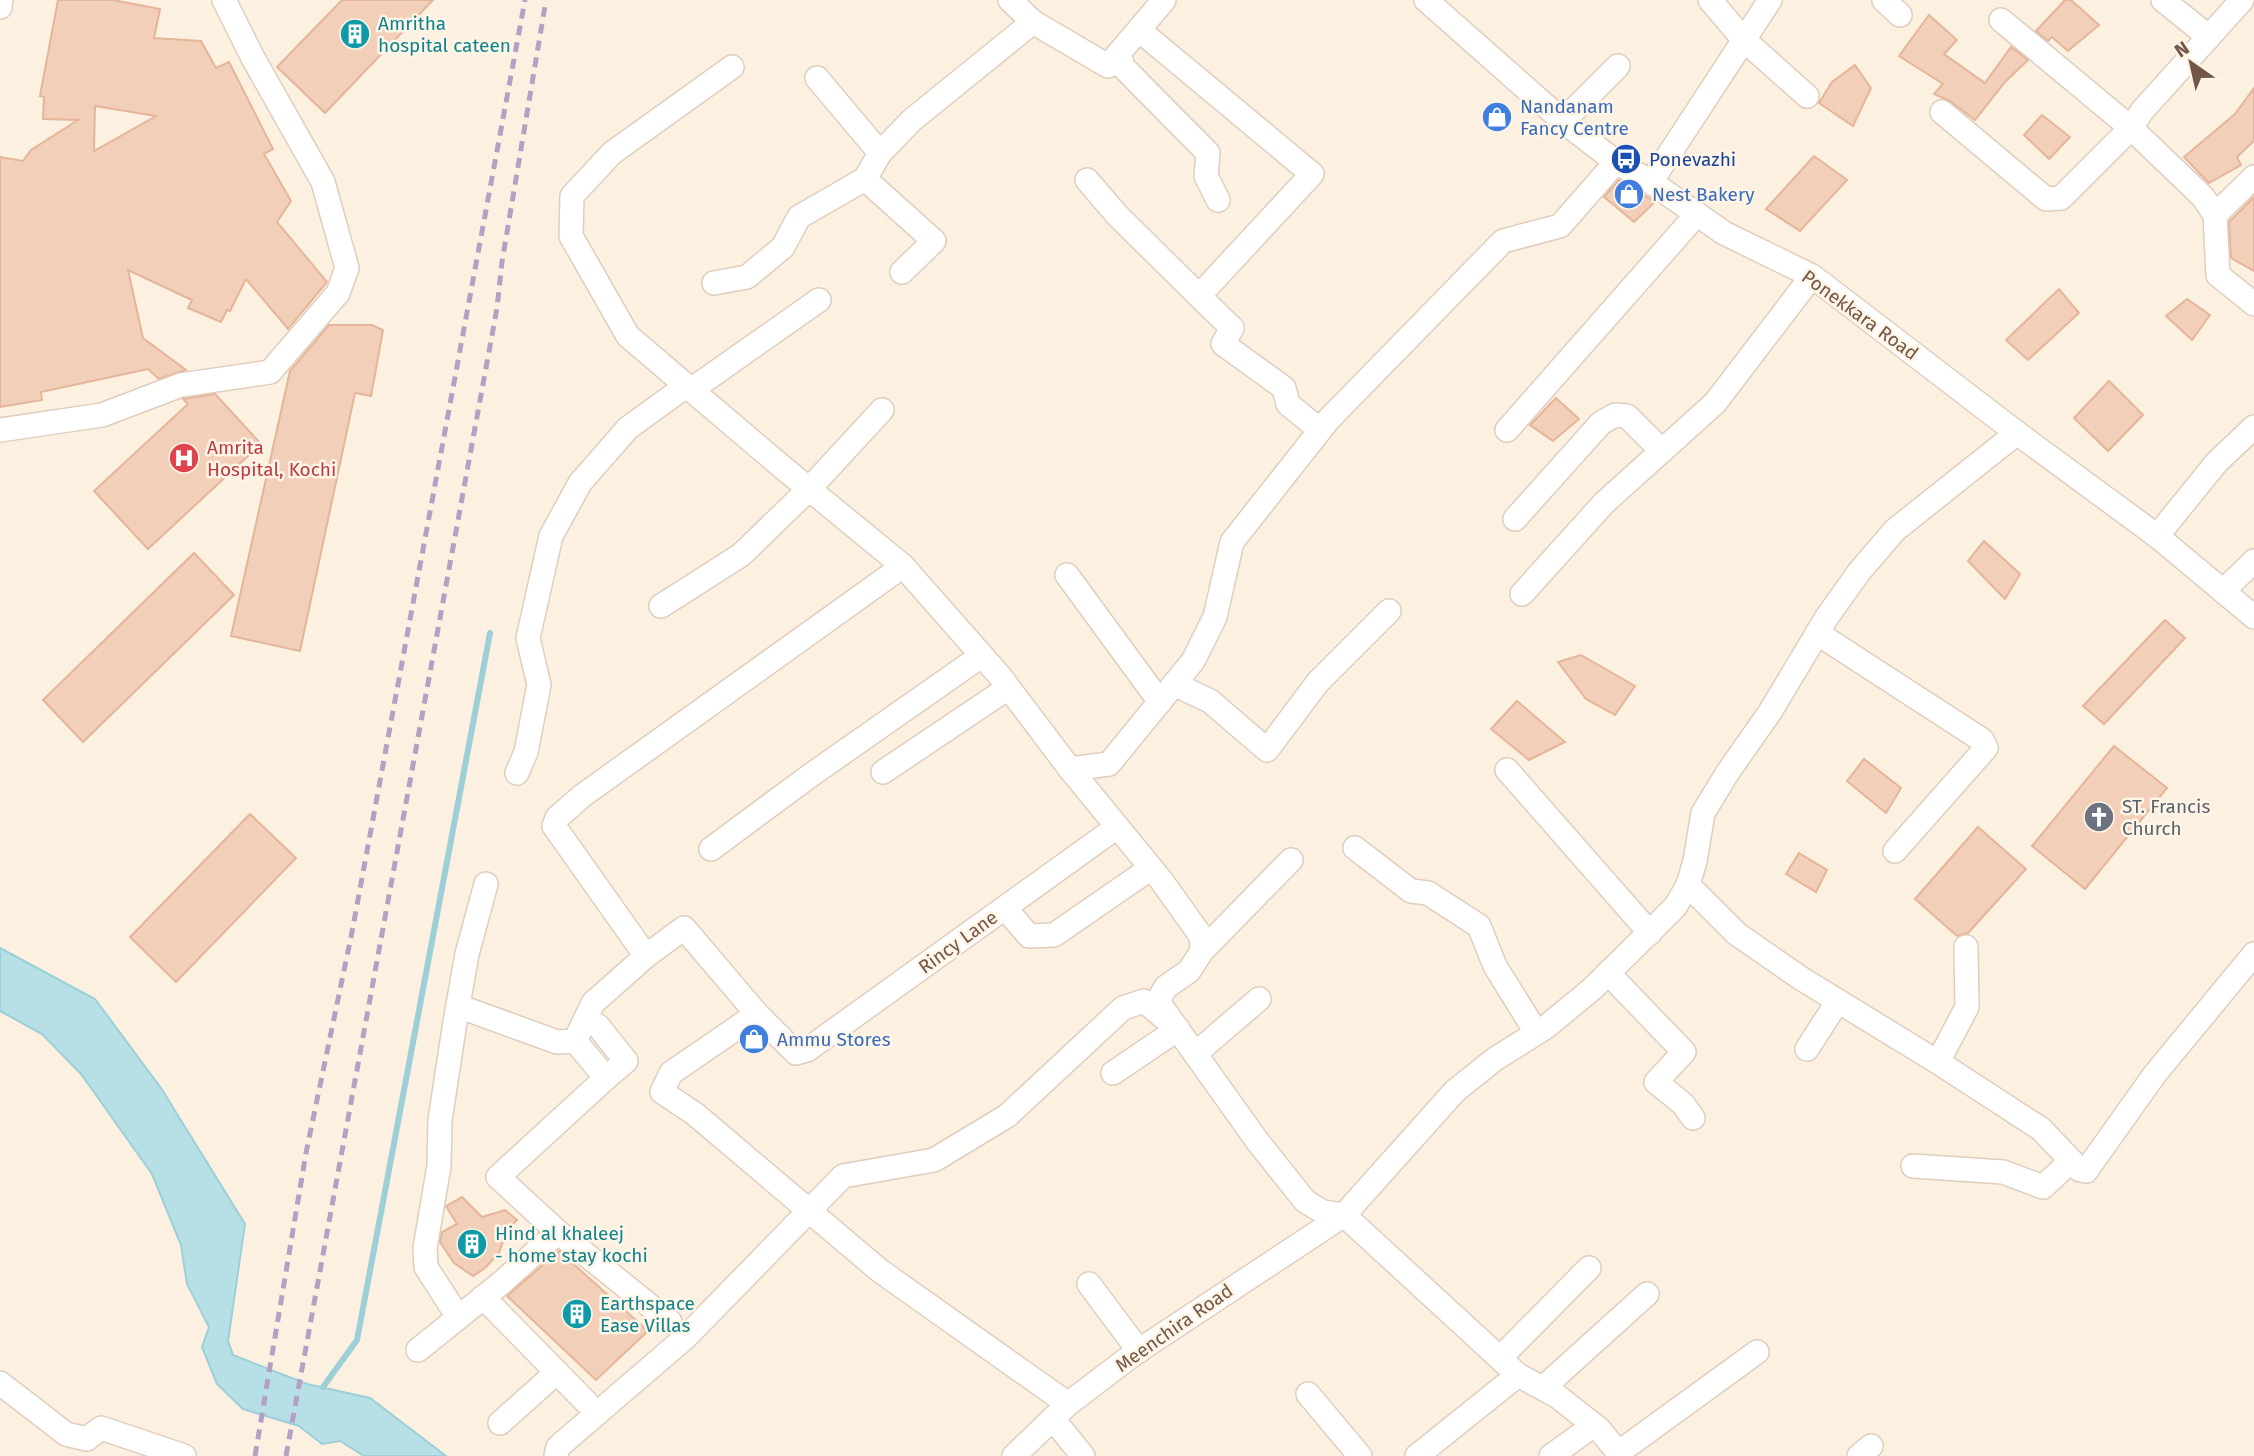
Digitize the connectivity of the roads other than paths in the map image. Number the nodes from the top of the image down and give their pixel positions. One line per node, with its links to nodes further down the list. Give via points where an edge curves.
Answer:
1 (1, 0): 10 (street)
2 (224, 0): 42 (street, via 323,182 347,268 338,293 270,372 181,384 102,415)
3 (1010, 0): 12 (street)
4 (1164, 0): 13 (street)
5 (1710, 0): 15 (street)
6 (1770, 0): 15 (street)
7 (2163, 0): 14 (street)
8 (2242, 0): 14 (street)
9 (1434, 3): 22 (street, Ponekkara Road)
10 (0, 7)
11 (2001, 20): 23 (street)
12 (1033, 22): 16 (street); 24 (street, via 912,120)
13 (1139, 30): 16 (street); 36 (street, via 1312,174)
14 (2209, 37): 23 (street)
15 (1744, 40): 20 (street); 29 (street)
16 (1114, 60): 30 (street, via 1208,153 1206,176)
17 (732, 66): 39 (street, via 612,153 572,196 570,236 628,336)
18 (1618, 66): 22 (street)
19 (817, 78): 24 (street)
20 (1807, 96)
21 (1942, 113): 23 (street, via 2046,199 2062,198)
22 (1563, 121): 25 (street, Ponekkara Road)
23 (2131, 128): 32 (street, via 2203,197)
24 (880, 153): 27 (street)
25 (1616, 162): 29 (street, Ponekkara Road); 43 (street, via 1560,226 1503,241)
26 (2254, 177): 32 (street)
27 (865, 179): 33 (street, via 934,241); 35 (street, via 799,217 783,247 747,277)
28 (1087, 180): 36 (street)
29 (1651, 182): 31 (street, Ponekkara Road)
30 (1217, 200)
31 (1697, 214): 34 (street, Ponekkara Road, via 1724,233); 44 (street)
32 (2215, 215): 38 (street, via 2218,275)
33 (902, 272)
34 (1812, 276): 45 (street, Ponekkara Road); 46 (street, via 1715,403)
35 (714, 283)
36 (1199, 296): 43 (street, via 1232,328 1223,344 1284,388 1288,404)
37 (819, 300): 39 (street)
38 (2254, 304)
39 (688, 388): 47 (street); 66 (street, via 628,428 580,483 551,536 528,638 539,685)
40 (882, 410): 47 (street)
41 (2254, 427): 49 (street, via 2217,462)
42 (0, 430)
43 (1320, 430): 60 (street, via 1232,542 1215,617 1193,661)
44 (1507, 430)
45 (2017, 433): 49 (street, Ponekkara Road); 58 (street, Meenchira Road, via 1895,530)
46 (1662, 451): 48 (street, via 1627,416 1615,415 1601,423); 54 (street, via 1604,503)
47 (809, 489): 51 (street); 55 (street, via 741,555)
48 (1515, 519)
49 (2157, 536): 53 (street, Ponekkara Road)
50 (2254, 561): 53 (street)
51 (903, 566): 59 (street); 80 (street, via 557,818 554,826)
52 (1067, 575): 62 (street)
53 (2223, 591): 57 (street, Ponekkara Road)
54 (1522, 594)
55 (661, 606)
56 (1389, 611): 60 (street, via 1318,682 1267,750 1210,701)
57 (2254, 617)
58 (1817, 633): 70 (street, via 1982,740 1986,748); 74 (street, Meenchira Road, via 1703,813)
59 (981, 656): 61 (street); 69 (street)
60 (1174, 684): 62 (street)
61 (1008, 688): 63 (street); 65 (street)
62 (1160, 702): 63 (street, via 1109,764)
63 (1070, 769): 67 (street)
64 (1507, 770): 76 (street)
65 (883, 772)
66 (517, 774)
67 (1117, 827): 72 (street); 75 (street, Rincy Lane)
68 (1355, 848): 88 (street, via 1411,891 1429,893 1479,926 1495,966)
69 (711, 849)
70 (1895, 850)
71 (1291, 860): 78 (street)
72 (1151, 868): 75 (street, via 1054,935 1029,936); 78 (street, via 1200,936)
73 (486, 884): 84 (street)
74 (1688, 885): 76 (street, Meenchira Road); 83 (street, via 1737,934)
75 (1005, 908): 85 (street, Rincy Lane, via 807,1050 796,1053)
76 (1650, 933): 81 (street, Meenchira Road)
77 (1966, 947): 92 (street, via 1967,1007)
78 (1202, 951): 87 (street, via 1189,971 1160,997 1161,1006)
79 (2254, 954): 96 (street, via 2155,1074 2086,1171)
80 (646, 956): 85 (street, via 684,928); 86 (street, via 593,1003)
81 (1608, 973): 88 (street, Meenchira Road); 95 (street, via 1684,1052 1656,1082 1684,1104)
82 (1259, 999): 91 (street)
83 (1839, 1002): 90 (street); 92 (street)
84 (458, 1006): 89 (street, via 557,1042); 105 (street, via 425,1248 426,1267)
85 (757, 1014): 98 (street, via 671,1073 662,1092)
86 (585, 1020): 89 (street); 94 (street, via 598,1026 626,1061)
87 (1178, 1029): 91 (street); 93 (street); 98 (street, via 1144,1000 1122,1009 1006,1116 934,1160 843,1175)
88 (1536, 1032): 99 (street, Meenchira Road, via 1455,1091)
89 (575, 1041): 94 (street)
90 (1807, 1049)
91 (1195, 1054): 99 (street, via 1306,1201 1323,1212)
92 (1938, 1062): 96 (street, via 2041,1129)
93 (1113, 1073)
94 (606, 1078): 100 (street, via 498,1177)
95 (1693, 1118)
96 (2071, 1161): 97 (street, via 2043,1187 2003,1171)
97 (1913, 1166)
98 (810, 1210): 117 (street, via 879,1270); 122 (street, via 686,1337 558,1447)
99 (1344, 1214): 108 (street, Meenchira Road); 110 (street)
100 (558, 1232): 104 (street); 106 (street)
101 (1589, 1268): 110 (street)
102 (1089, 1284): 108 (street)
103 (1647, 1294): 114 (street)
104 (483, 1297): 105 (street); 111 (street)
105 (458, 1317): 107 (street)
106 (670, 1322)
107 (418, 1350)
108 (1139, 1350): 117 (street, Meenchira Road)
109 (1757, 1352): 120 (street)
110 (1500, 1358): 112 (street)
111 (557, 1372): 116 (street); 118 (street)
112 (1518, 1375): 114 (street); 126 (street)
113 (0, 1383): 121 (street, via 66,1434 87,1439 101,1428)
114 (1543, 1388): 119 (street)
115 (1308, 1394): 125 (street)
116 (587, 1403)
117 (1060, 1411): 123 (street, Meenchira Road); 124 (street)
118 (500, 1423)
119 (1594, 1425): 120 (street); 127 (street)
120 (1619, 1455)
121 (184, 1456)
122 (555, 1456)
123 (1014, 1456)
124 (1083, 1456)
125 (1360, 1456)
126 (1417, 1456)
127 (1551, 1456)

